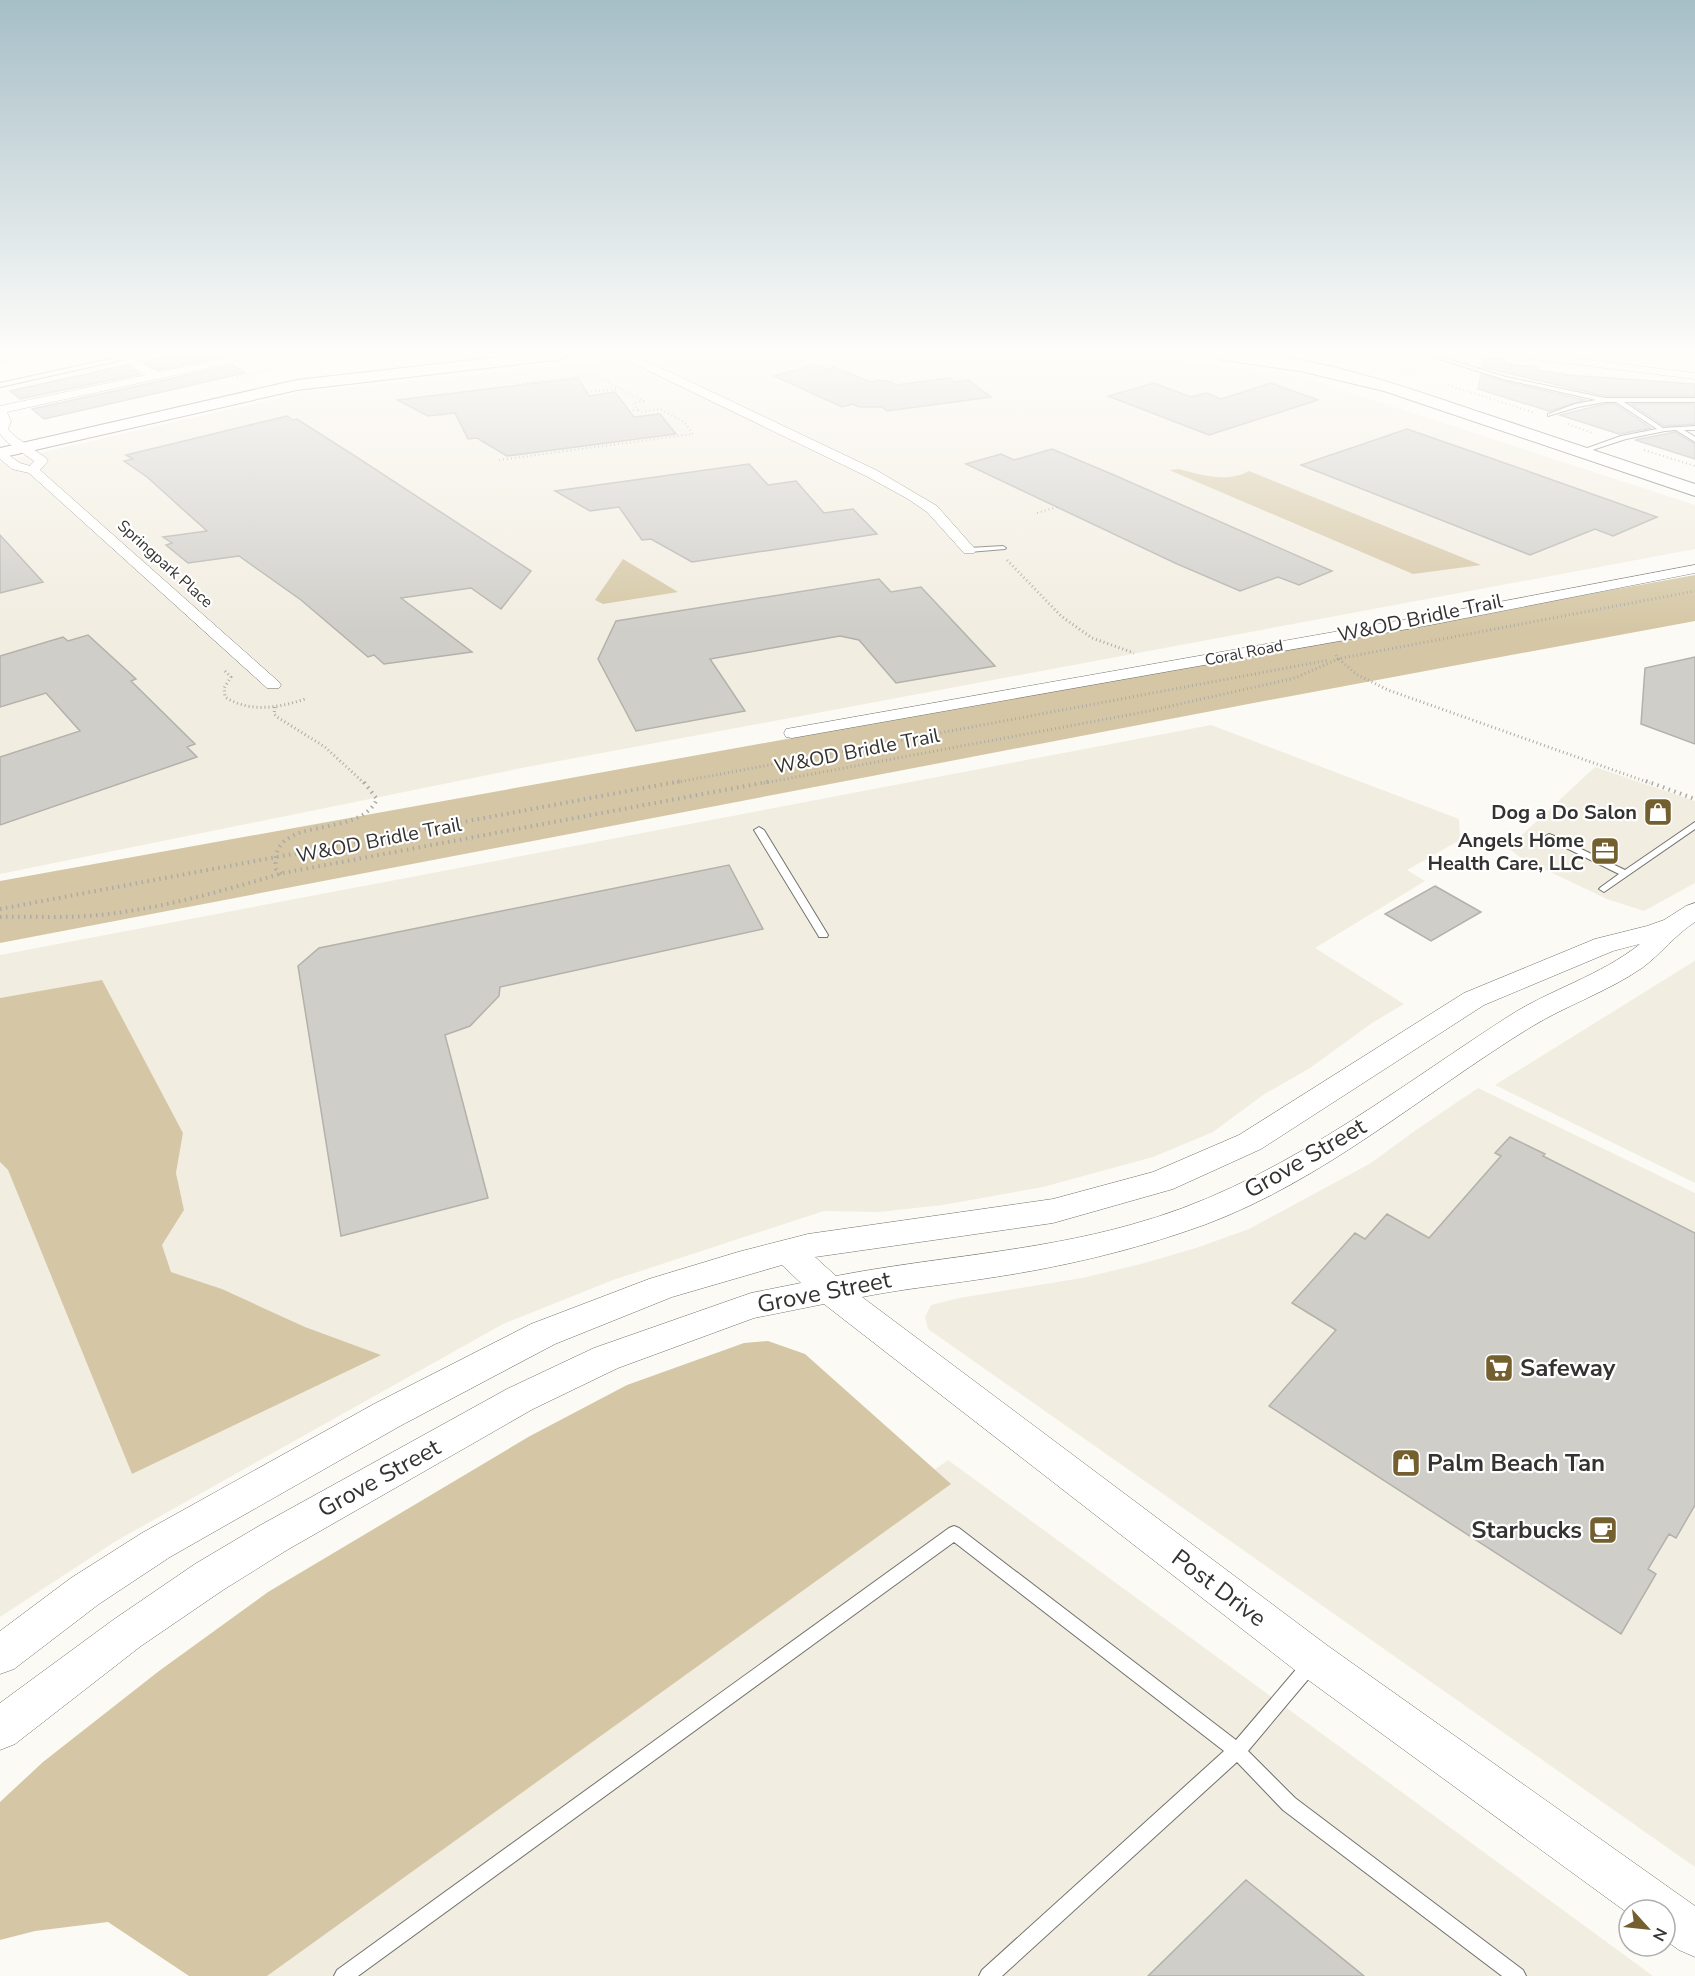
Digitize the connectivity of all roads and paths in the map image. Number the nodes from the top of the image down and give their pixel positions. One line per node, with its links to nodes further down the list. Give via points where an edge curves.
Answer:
1 (17, 446): 10 (street, via 42,461)
2 (593, 446): 8 (path)
3 (816, 446): 16 (street, via 913,496 932,509)
4 (1598, 446): 12 (main road)
5 (1600, 446): 11 (main road)
6 (1641, 449): 9 (path)
7 (0, 453): 10 (street, Springpark Place, via 16,466)
8 (499, 460)
9 (1695, 466)
10 (33, 470): 26 (street, Springpark Place)
11 (1695, 478)
12 (1695, 490)
13 (1057, 507): 14 (path)
14 (1037, 513)
15 (1003, 548): 16 (lane)
16 (969, 550)
17 (1007, 560): 21 (path, via 1061,616 1092,638)
18 (1695, 569): 23 (street, Coral Road)
19 (1695, 591): 22 (path)
20 (1333, 651): 22 (path, W&OD Bridle Trail)
21 (1138, 654)
22 (1338, 659): 25 (path); 30 (path, via 1356,674 1388,690); 36 (path, W&OD Bridle Trail, via 1295,678 1144,712)
23 (1187, 664): 25 (path); 29 (street, Coral Road)
24 (225, 670): 28 (path, via 231,677 224,688 230,702 253,708)
25 (1215, 681): 34 (path)
26 (273, 685)
27 (305, 699): 28 (path)
28 (275, 707): 34 (path, via 278,718 328,750 377,799 372,810 361,817 291,837 276,849)
29 (792, 733)
30 (1695, 799)
31 (1695, 825): 35 (lane)
32 (759, 830): 41 (lane)
33 (1549, 837): 35 (lane)
34 (275, 857): 36 (path, via 276,869); 38 (path)
35 (1625, 873): 37 (lane)
36 (281, 874): 39 (path, W&OD Bridle Trail, via 211,894 115,913)
37 (1604, 889)
38 (0, 909)
39 (0, 917)
40 (1684, 918): 42 (street, Grove Street, via 1656,932 1604,945 1474,999 1251,1142 1162,1180 1053,1211); 43 (street, Grove Street, via 1646,952 1522,1020 1304,1165 1257,1190 1145,1233 1075,1251)
41 (823, 935)
42 (788, 1251): 43 (street, Post Drive); 44 (street, Grove Street, via 661,1288 523,1344 387,1415 156,1545)
43 (829, 1290): 45 (street, Post Drive); 46 (street, Grove Street, via 751,1306 678,1331 606,1358 520,1399 209,1577)
44 (0, 1654)
45 (1314, 1660): 47 (lane); 48 (street, Post Drive)
46 (0, 1729)
47 (1237, 1751): 51 (lane, via 954,1533); 52 (lane); 53 (lane, via 1289,1804)
48 (1646, 1898)
49 (1677, 1921): 50 (street, Post Drive)
50 (1695, 1934)
51 (343, 1976)
52 (988, 1976)
53 (1516, 1976)

